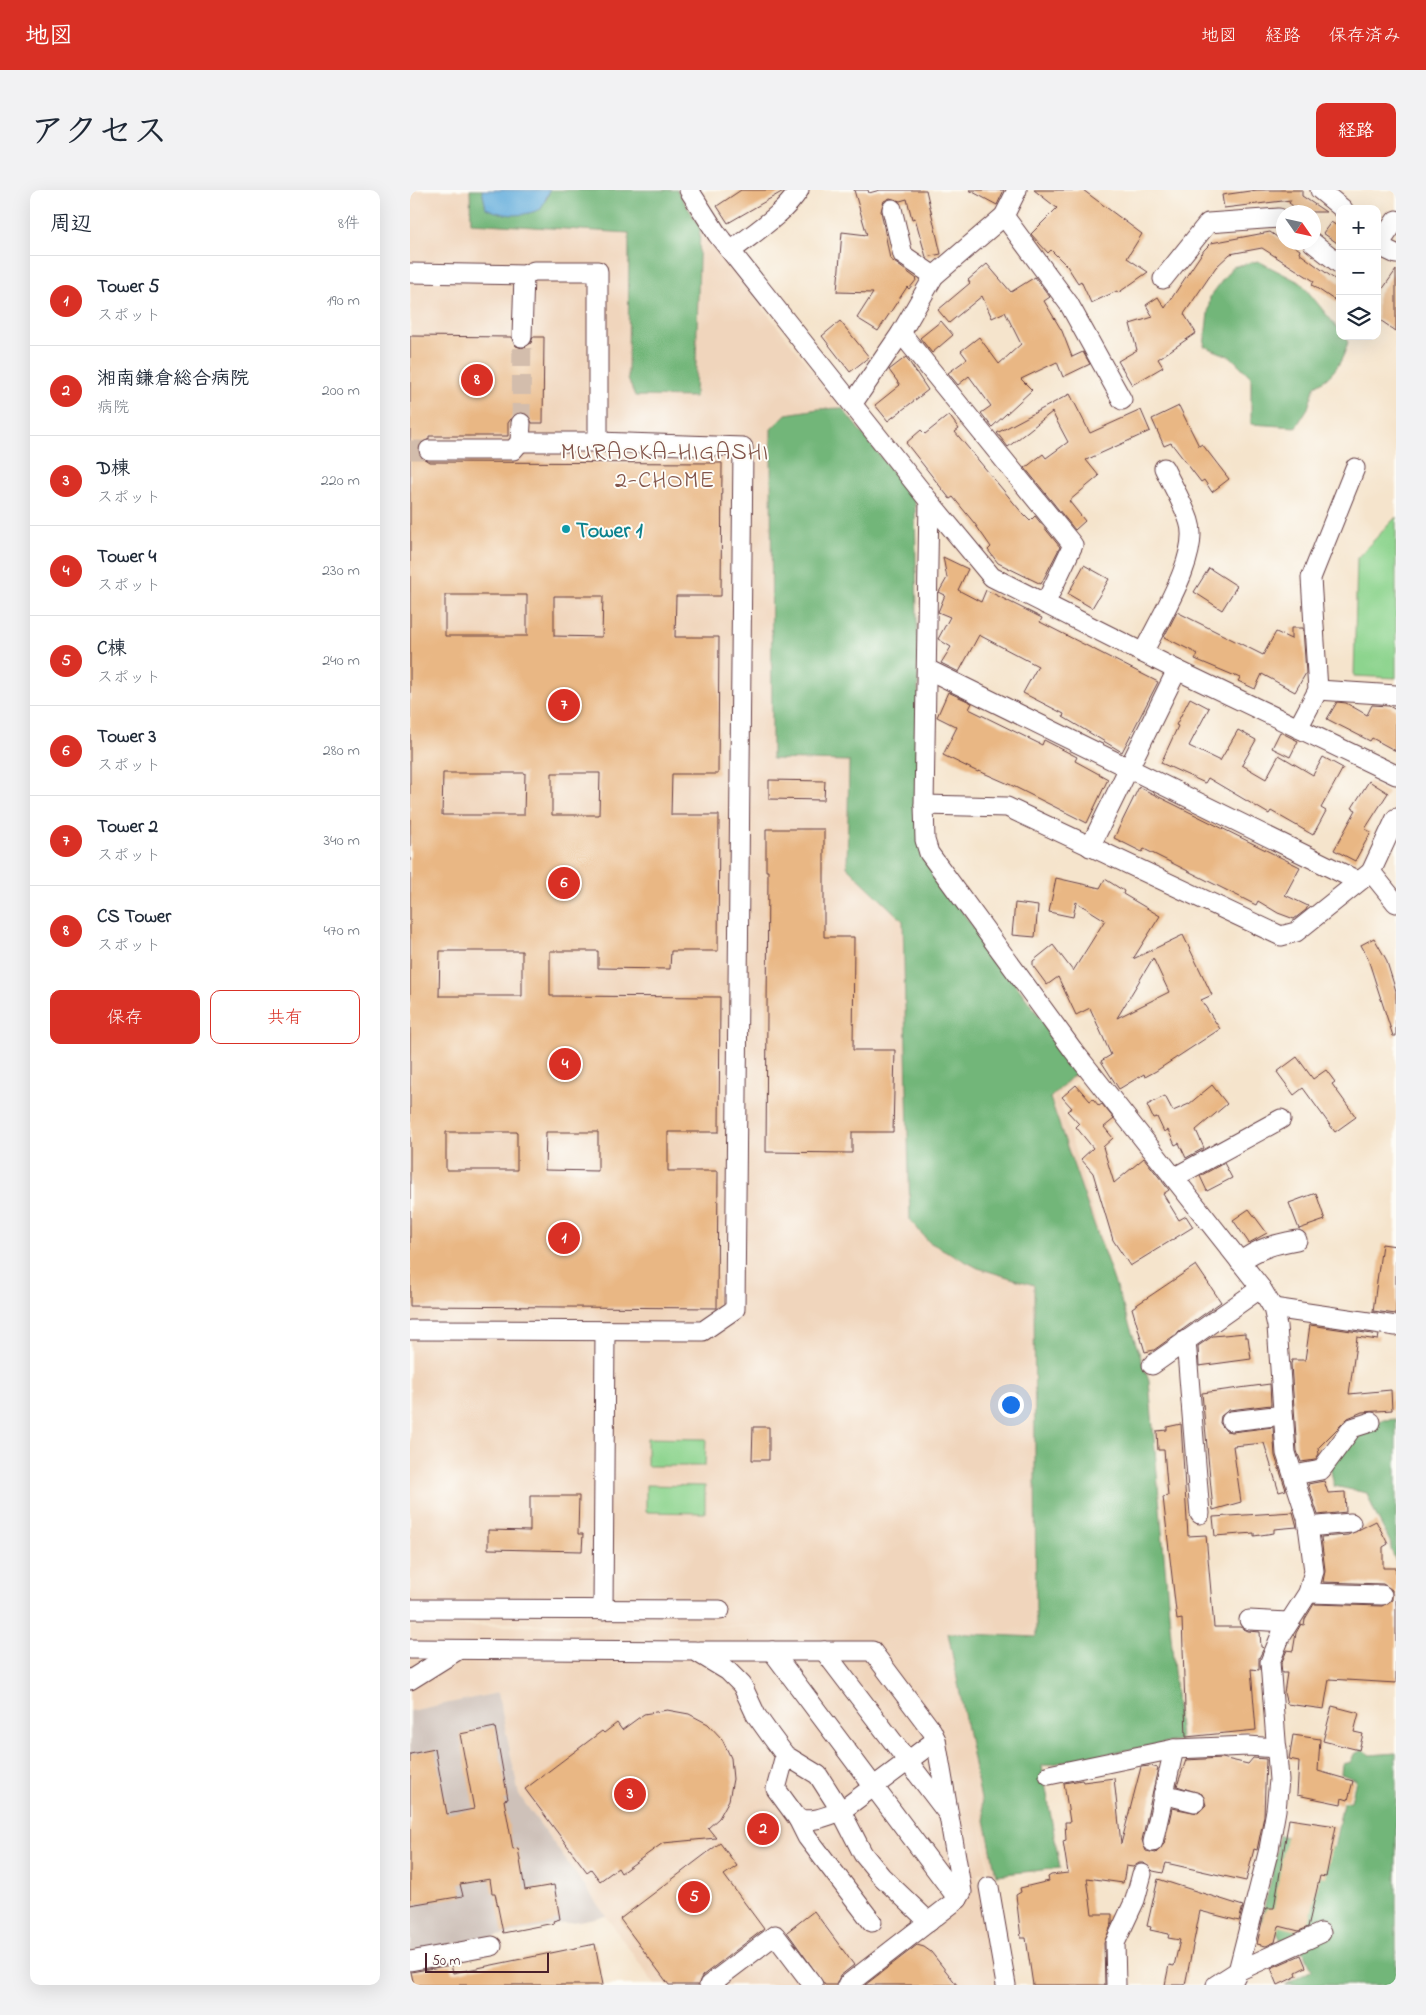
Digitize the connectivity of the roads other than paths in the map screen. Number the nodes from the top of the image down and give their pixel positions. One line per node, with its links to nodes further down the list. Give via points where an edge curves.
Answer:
1 (689, 190): 13 (street)
2 (799, 190): 13 (street, via 792,202)
3 (1017, 190): 7 (street)
4 (1320, 190): 5 (street)
5 (1338, 205)
6 (892, 209): 18 (street, via 902,255)
7 (1004, 216): 18 (street); 22 (street, via 1069,304)
8 (1276, 218): 19 (street, via 1208,223)
9 (1396, 220): 10 (street)
10 (1381, 242)
11 (1381, 247): 14 (street)
12 (1321, 249): 15 (street)
13 (731, 251): 23 (street)
14 (1396, 254)
15 (1336, 261)
16 (410, 273): 17 (street)
17 (524, 275): 21 (street); 26 (street, via 534,271 598,272)
18 (934, 276): 20 (street)
19 (1163, 280)
20 (901, 333): 23 (street); 31 (street, via 1073,545)
21 (522, 337)
22 (1122, 400)
23 (853, 404): 30 (street)
24 (521, 423): 25 (street)
25 (520, 442): 26 (street); 27 (street, via 513,450)
26 (598, 442): 53 (street, via 743,447 735,1309 703,1332)
27 (429, 450)
28 (1164, 468): 32 (street, via 1190,522 1191,546 1179,580)
29 (1355, 468): 35 (street, via 1311,578)
30 (928, 501): 31 (street, via 992,577); 33 (street)
31 (1045, 604): 32 (street)
32 (1143, 653): 34 (street)
33 (927, 670): 38 (street); 40 (street)
34 (1177, 670): 37 (street); 38 (street)
35 (1318, 690): 36 (street); 37 (street)
36 (1396, 695)
37 (1298, 728): 39 (street)
38 (1129, 768): 42 (street); 43 (street)
39 (1396, 775)
40 (924, 805): 42 (street, via 1007,807); 46 (street, via 925,840 929,853 1073,1050)
41 (1396, 818): 43 (street)
42 (1090, 847): 43 (street, via 1281,936 1296,932)
43 (1364, 877): 44 (street)
44 (1396, 902)
45 (1281, 1119): 46 (street)
46 (1175, 1178): 48 (street)
47 (1297, 1240): 48 (street, via 1267,1246)
48 (1240, 1262): 49 (street)
49 (1261, 1288): 50 (street); 54 (street)
50 (1272, 1308): 51 (street); 56 (street)
51 (1396, 1326)
52 (410, 1330): 53 (street)
53 (605, 1332): 66 (street)
54 (1186, 1340): 55 (street); 60 (street)
55 (1152, 1365)
56 (1283, 1415): 57 (street); 59 (street, via 1286,1453)
57 (1231, 1421)
58 (1371, 1422): 59 (street, via 1347,1422 1321,1470)
59 (1294, 1475): 62 (street)
60 (1200, 1514)
61 (1351, 1523): 62 (street)
62 (1308, 1527): 63 (street, via 1314,1571)
63 (1308, 1593): 64 (street); 69 (street)
64 (1382, 1594)
65 (410, 1609): 66 (street)
66 (603, 1610): 67 (street)
67 (720, 1610)
68 (1249, 1620): 69 (street)
69 (1288, 1622): 77 (street, via 1270,1662)
70 (410, 1649): 71 (street)
71 (458, 1650): 72 (street); 75 (street)
72 (695, 1651): 73 (street); 79 (street, via 728,1670 742,1685 756,1716)
73 (772, 1651): 74 (street); 82 (street)
74 (824, 1651): 76 (street, via 872,1651); 80 (street)
75 (410, 1680)
76 (936, 1740): 80 (street); 86 (street)
77 (1277, 1748): 78 (street); 97 (street, via 1276,1810 1269,1849)
78 (1174, 1749): 81 (street); 83 (street)
79 (785, 1755): 85 (street, via 818,1775); 87 (street, via 776,1789)
80 (908, 1762): 82 (street); 86 (street)
81 (1049, 1775)
82 (875, 1786): 85 (street); 91 (street)
83 (1163, 1794): 84 (street); 88 (street)
84 (1195, 1802)
85 (841, 1812): 87 (street, via 815,1820); 93 (street, via 863,1854)
86 (950, 1817): 91 (street, via 962,1885)
87 (798, 1819): 92 (street, via 807,1837)
88 (1152, 1842)
89 (1142, 1874): 102 (street, via 1135,1900 1115,1943)
90 (989, 1887): 101 (street)
91 (958, 1899): 93 (street)
92 (872, 1922)
93 (929, 1922): 100 (street)
94 (1321, 1933): 97 (street)
95 (492, 1946): 96 (street)
96 (410, 1961)
97 (1234, 1978): 103 (street)
98 (710, 1985): 99 (street, via 775,1935)
99 (813, 1985)
100 (847, 1985)
101 (1006, 1985)
102 (1116, 1985)
103 (1216, 1985)

